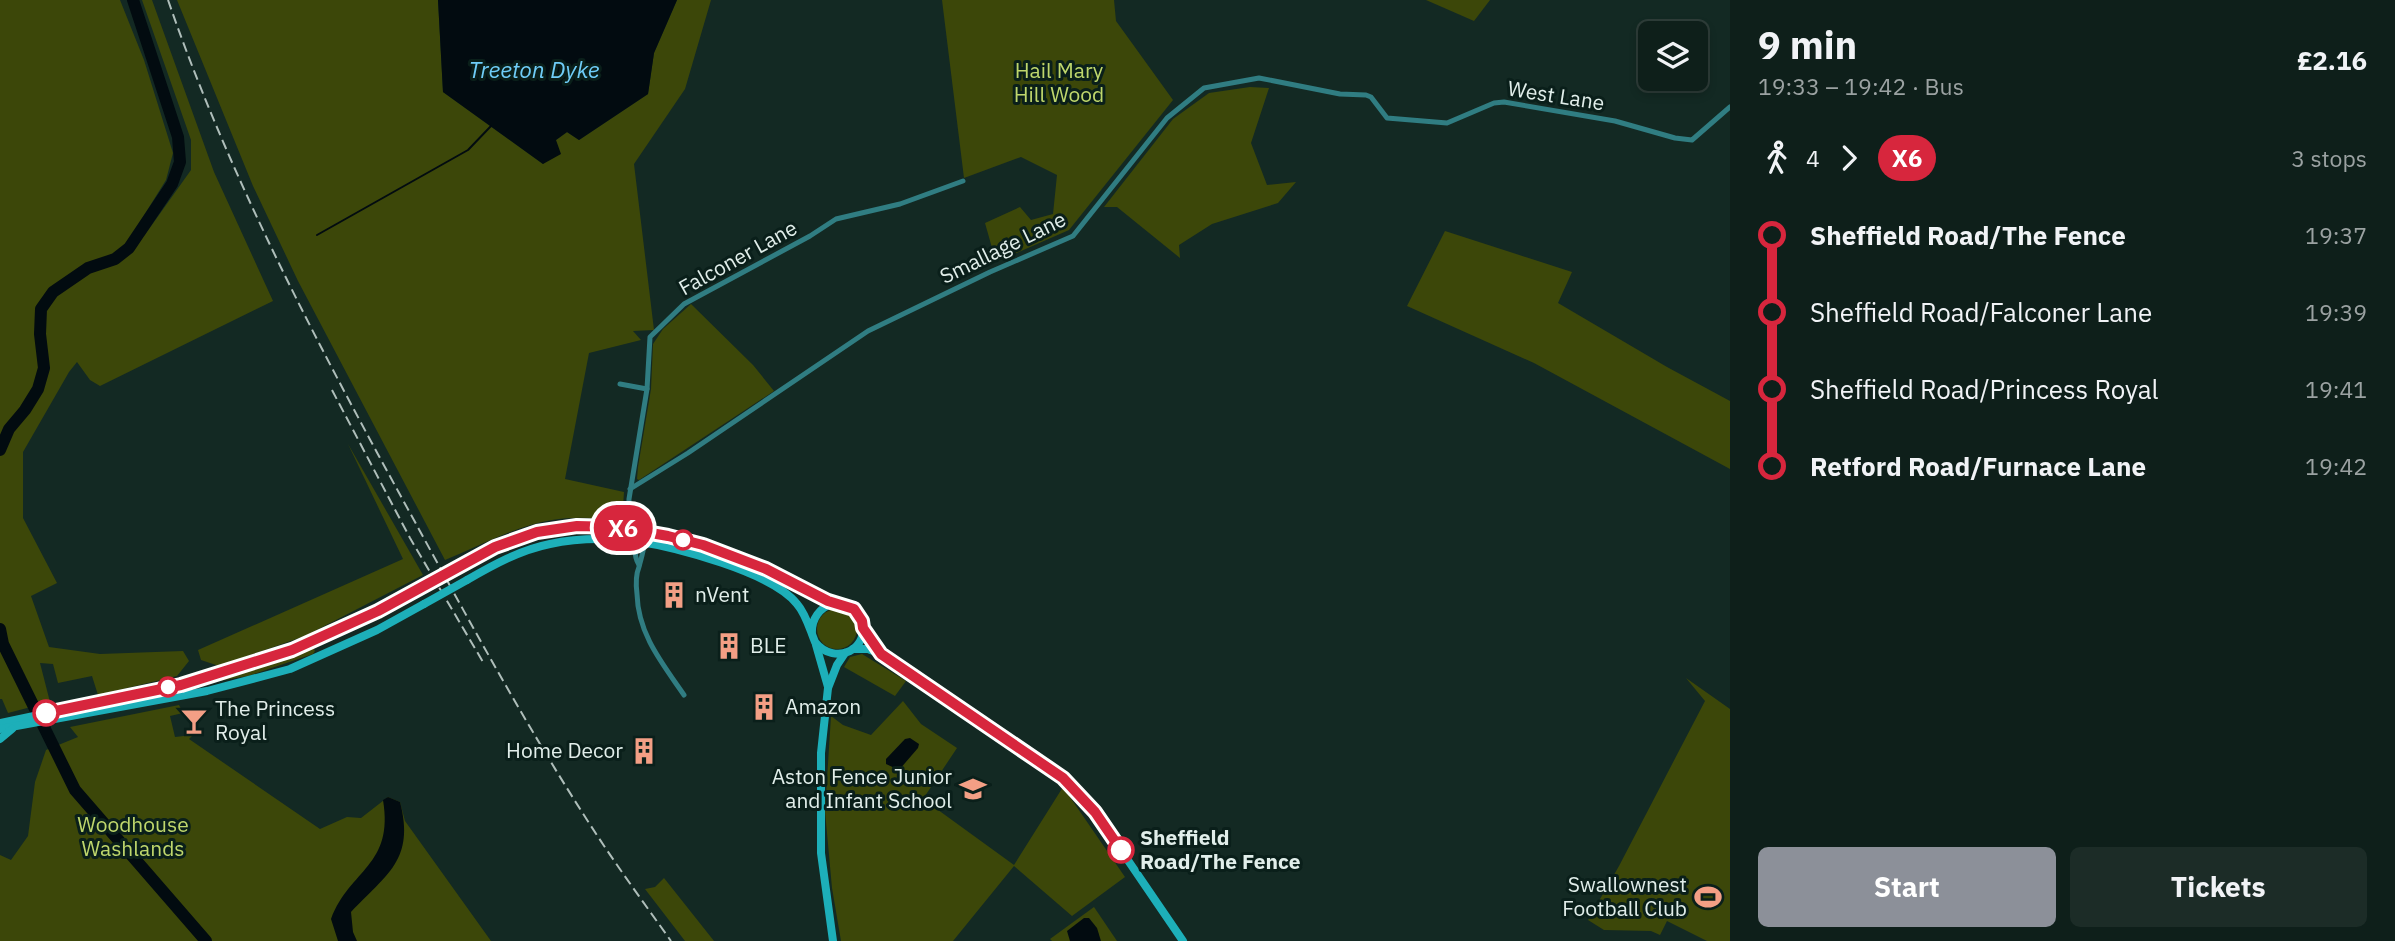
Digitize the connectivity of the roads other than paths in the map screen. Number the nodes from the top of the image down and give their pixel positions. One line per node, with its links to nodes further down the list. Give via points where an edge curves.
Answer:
1 (1375, 103): 2 (street, West Lane, via 1387,118 1447,123 1504,102 1692,140); 6 (street, Smallage Lane, via 1366,95 1259,78 1204,88 1167,118 1073,236 868,331)
2 (1730, 107)
3 (963, 181): 5 (street, Falconer Lane, via 900,204 836,219 684,304 648,339)
4 (620, 384): 5 (street)
5 (647, 389): 6 (street, Falconer Lane)
6 (630, 489): 7 (street, Falconer Lane)
7 (629, 529): 8 (main road); 9 (street, Falconer Lane); 17 (main road, bridge, via 577,526 546,530 495,547 318,640 181,685 46,713)
8 (641, 531): 9 (street); 10 (main road, via 738,557)
9 (636, 542): 12 (main road, via 706,559 772,584 797,604); 16 (street, Falconer Lane, via 643,560 637,593 639,621); 17 (main road, bridge, via 592,539 548,544 508,558 377,630 290,669 207,691 52,721)
10 (834, 603): 11 (main road, via 854,609); 12 (main road, via 816,614)
11 (863, 628): 13 (main road, via 859,643); 14 (main road)
12 (813, 638): 13 (main road, via 825,652); 15 (main road)
13 (849, 651): 14 (main road, via 868,649); 15 (main road, via 837,665)
14 (881, 654): 23 (main road, via 1063,778 1095,812)
15 (828, 688): 22 (main road, via 819,803)
16 (684, 695)
17 (29, 721): 18 (main road); 20 (main road)
18 (0, 723)
19 (0, 729): 20 (main road)
20 (12, 729): 21 (main road)
21 (0, 739)
22 (834, 941)
23 (1184, 941)

